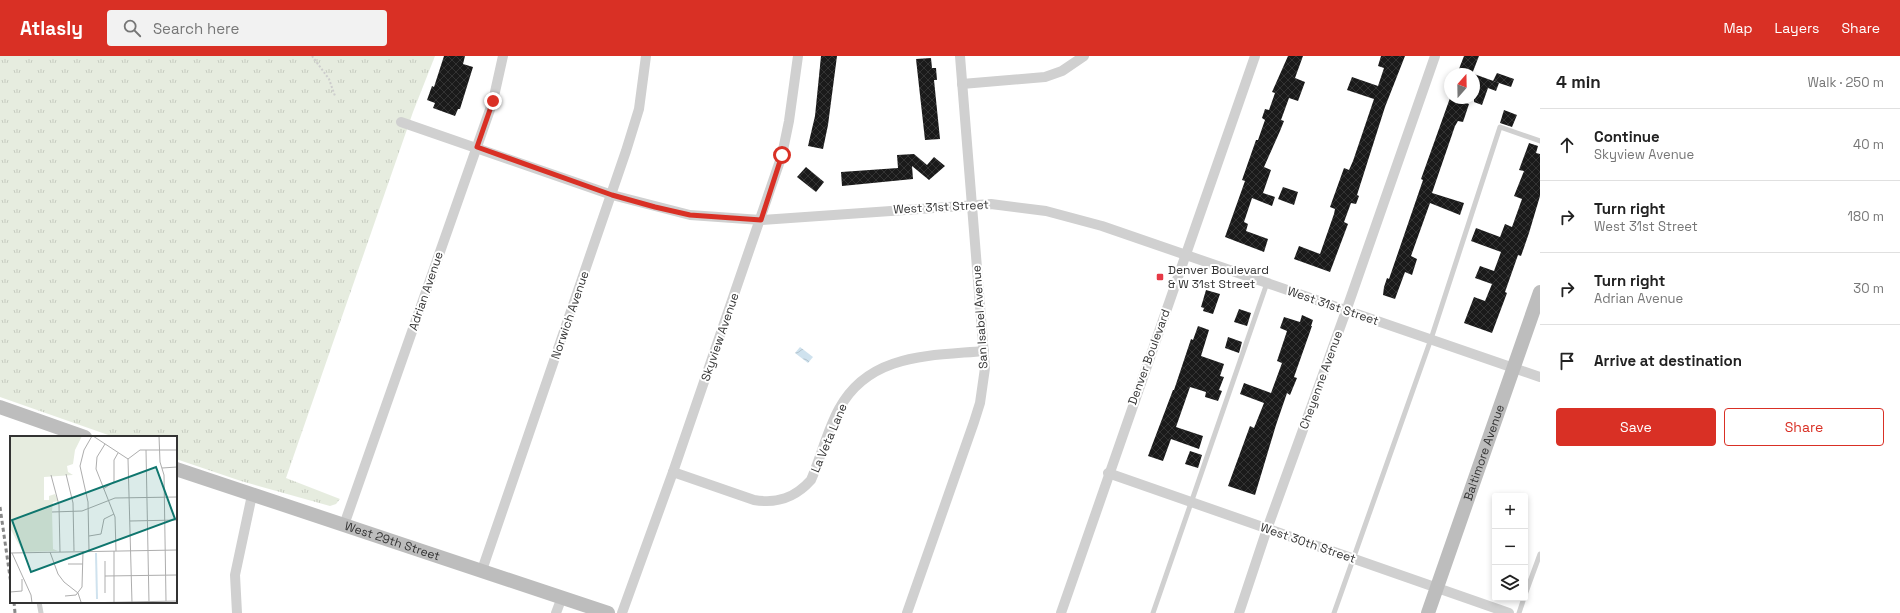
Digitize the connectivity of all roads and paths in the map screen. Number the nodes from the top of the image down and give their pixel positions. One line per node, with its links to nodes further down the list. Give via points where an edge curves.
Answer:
1 (312, 56): 10 (path, via 329,79)
2 (503, 56): 13 (street, Adrian Avenue, via 493,101)
3 (646, 56): 14 (street, Norwich Avenue, via 638,109)
4 (798, 56): 16 (street, Skyview Avenue, via 790,121)
5 (960, 56): 9 (street, San Isabel Avenue)
6 (1084, 56): 9 (street, via 1062,71 1045,77)
7 (1255, 56): 17 (street, Denver Boulevard)
8 (1435, 56): 20 (street, Cheyenne Avenue)
9 (962, 84): 15 (street, San Isabel Avenue)
10 (335, 96)
11 (401, 122): 13 (street, West 31st Street)
12 (1540, 141): 21 (lane, via 1500,127)
13 (477, 147): 14 (street, West 31st Street); 32 (street, Adrian Avenue)
14 (612, 195): 16 (street, West 31st Street, via 690,215); 36 (street, Norwich Avenue)
15 (972, 204): 16 (street, West 31st Street); 17 (street, West 31st Street, via 1046,211 1102,226); 22 (street, San Isabel Avenue)
16 (761, 220): 28 (street, Skyview Avenue)
17 (1186, 255): 18 (street, West 31st Street); 29 (street, Denver Boulevard)
18 (1267, 283): 20 (street, West 31st Street); 31 (lane)
19 (1540, 292): 23 (street, Baltimore Avenue)
20 (1346, 311): 21 (street, West 31st Street); 33 (street, Cheyenne Avenue)
21 (1431, 339): 23 (street, West 31st Street); 35 (lane)
22 (984, 351): 28 (street, La Veta Lane, via 906,359 887,365 864,379 839,408 811,480 792,496 779,501 754,500); 47 (street, San Isabel Avenue, via 985,374 980,403)
23 (1514, 368): 24 (street, West 31st Street); 37 (street, Baltimore Avenue)
24 (1540, 377)
25 (0, 407): 26 (street)
26 (82, 436)
27 (177, 469): 30 (street, West 29th Street)
28 (673, 472): 46 (street, Skyview Avenue)
29 (1108, 474): 31 (street, West 30th Street); 48 (street, Denver Boulevard)
30 (252, 495): 32 (street, West 29th Street); 43 (street, via 235,575)
31 (1190, 502): 33 (street, West 30th Street); 49 (lane)
32 (344, 525): 36 (street, West 29th Street)
33 (1267, 529): 35 (street, West 30th Street); 50 (street, Cheyenne Avenue)
34 (1540, 554): 38 (lane)
35 (1353, 558): 37 (street, West 30th Street); 51 (lane)
36 (482, 570): 39 (street, West 29th Street)
37 (1437, 587): 52 (street, Baltimore Avenue); 53 (street, West 30th Street)
38 (1528, 587)
39 (562, 597): 44 (street); 45 (street, West 29th Street)
40 (1523, 601): 54 (lane)
41 (39, 603): 42 (lane)
42 (41, 613)
43 (237, 613)
44 (556, 613)
45 (608, 613)
46 (622, 613)
47 (907, 613)
48 (1061, 613)
49 (1153, 613)
50 (1239, 613)
51 (1334, 613)
52 (1428, 613)
53 (1509, 613)
54 (1518, 613)

